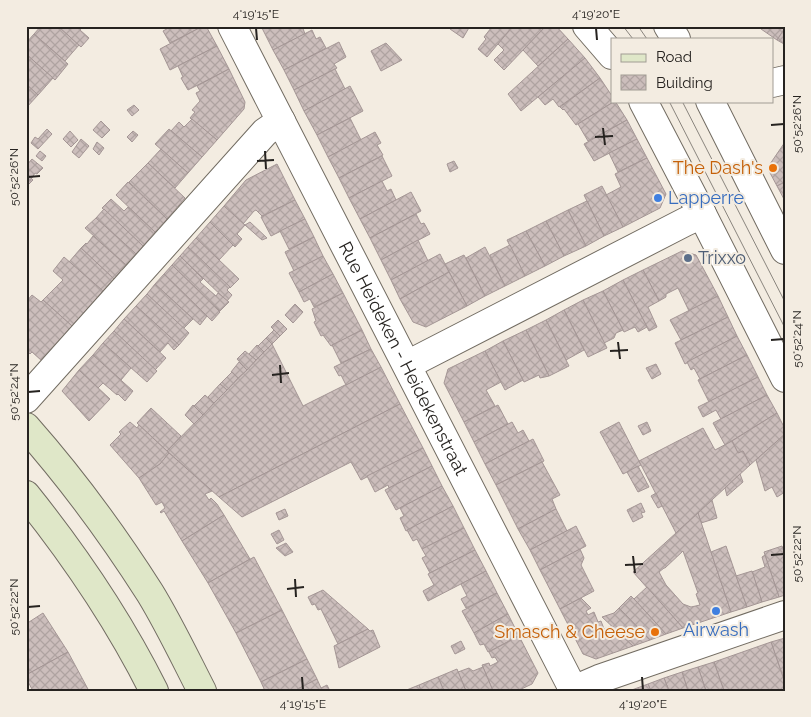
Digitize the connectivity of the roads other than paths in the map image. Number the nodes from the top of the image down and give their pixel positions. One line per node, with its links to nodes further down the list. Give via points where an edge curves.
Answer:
1 (232, 26): 8 (street, Rue Heideken - Heidekenstraat)
2 (586, 26): 5 (street)
3 (668, 26): 4 (street)
4 (675, 38)
5 (611, 54)
6 (643, 102): 9 (street)
7 (711, 102): 10 (street)
8 (281, 122): 11 (street, Rue Heideken - Heidekenstraat); 13 (street, via 265,132)
9 (702, 214): 11 (street); 12 (street)
10 (785, 250)
11 (406, 365): 17 (street, Rue Heideken - Heidekenstraat)
12 (785, 378)
13 (26, 399)
14 (26, 427): 19 (main road, via 104,525 150,594)
15 (26, 495): 18 (main road, via 98,593)
16 (785, 615): 17 (street)
17 (573, 690)
18 (154, 691)
19 (202, 691)

